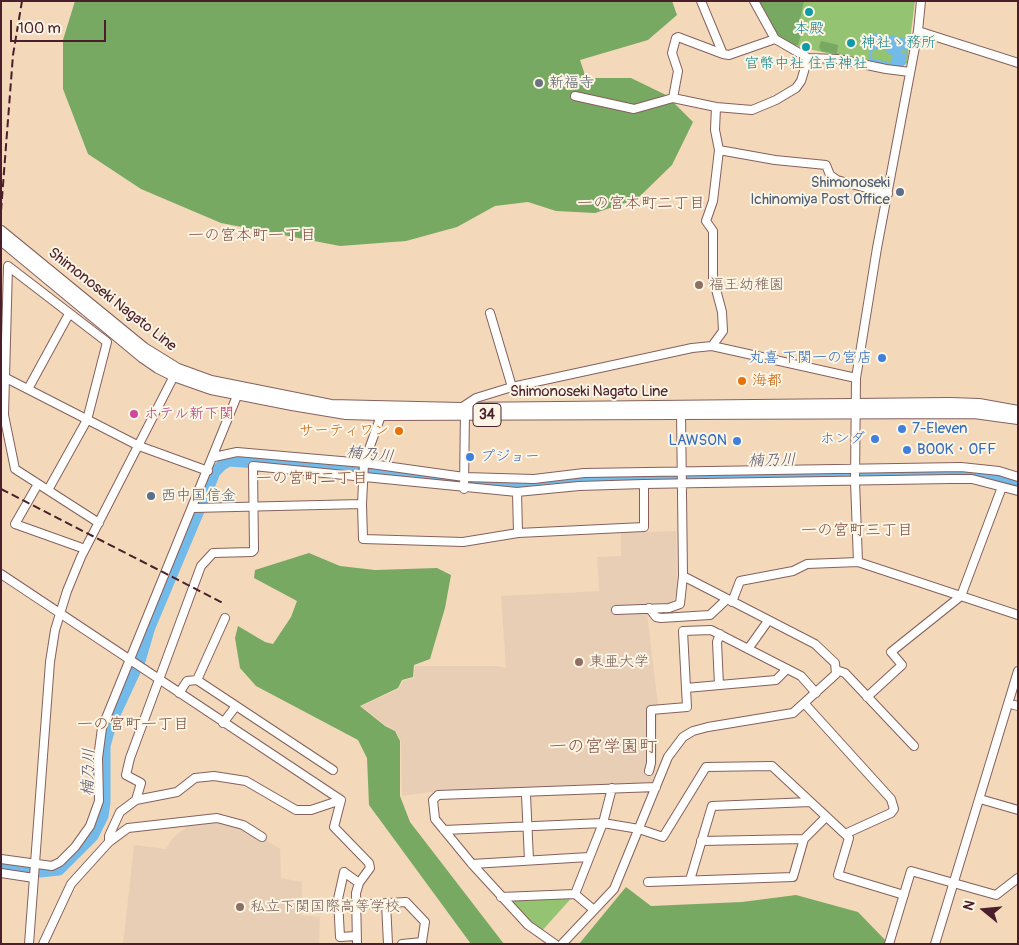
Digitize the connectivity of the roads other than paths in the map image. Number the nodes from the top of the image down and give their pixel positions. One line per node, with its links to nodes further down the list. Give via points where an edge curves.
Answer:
1 (701, 1): 6 (street)
2 (754, 1): 5 (street)
3 (921, 1): 4 (street)
4 (918, 32): 8 (street); 9 (street)
5 (775, 39): 6 (street, via 729,55); 7 (street)
6 (723, 54): 11 (street, via 676,38 672,53 678,71)
7 (808, 58): 9 (street, via 838,59); 12 (street, via 796,88 776,100 752,110)
8 (1018, 63)
9 (910, 72): 14 (street)
10 (575, 96): 11 (street, via 634,109)
11 (674, 98): 12 (street)
12 (716, 107): 13 (street)
13 (718, 150): 14 (street, via 826,165 830,176 837,180); 18 (street, via 713,201 706,221 713,231 713,278 722,312 723,331)
14 (888, 194): 21 (street)
15 (4, 238): 19 (main road, Shimonoseki Nagato Line / 34)
16 (490, 313): 22 (street)
17 (69, 314): 20 (street, via 8,266); 23 (street); 30 (street, via 107,342)
18 (712, 346): 21 (street); 22 (street)
19 (176, 373): 24 (main road, Shimonoseki Nagato Line / 34); 32 (street)
20 (4, 377): 23 (street); 43 (street, via 4,415 15,469)
21 (856, 378): 26 (street)
22 (512, 387): 25 (street, via 476,398)
23 (28, 389): 30 (street)
24 (240, 390): 27 (main road, Shimonoseki Nagato Line / 34); 33 (street)
25 (464, 410): 27 (main road, Shimonoseki Nagato Line / 34); 28 (main road, Shimonoseki Nagato Line / 34); 39 (street)
26 (855, 410): 28 (main road, Shimonoseki Nagato Line / 34); 29 (main road, Shimonoseki Nagato Line / 34, via 979,404); 31 (main road, Shimonoseki Nagato Line / 34, via 974,413); 35 (street)
27 (383, 411): 34 (street)
28 (681, 411): 37 (street)
29 (1018, 411)
30 (87, 420): 32 (street); 47 (street)
31 (1018, 420)
32 (139, 446): 36 (street); 53 (street)
33 (214, 457): 34 (street, via 238,452); 36 (street)
34 (364, 463): 38 (street); 39 (street)
35 (855, 468): 37 (street); 40 (street, via 967,467); 41 (street)
36 (208, 471): 52 (street)
37 (682, 472): 39 (street, via 584,473 534,479); 42 (street)
38 (363, 475): 46 (street); 50 (street); 51 (street, via 253,466)
39 (464, 477): 46 (street)
40 (1018, 477)
41 (855, 479): 42 (street); 45 (street, via 972,479); 56 (street)
42 (682, 483): 44 (street); 58 (street)
43 (38, 484): 47 (street); 55 (street, via 15,524)
44 (644, 484): 49 (street); 54 (street, via 644,527)
45 (1002, 487): 48 (street); 59 (street)
46 (464, 488): 49 (street)
47 (48, 490): 53 (street)
48 (1018, 491)
49 (517, 492): 54 (street)
50 (362, 504): 51 (street); 54 (street, via 363,539 463,542)
51 (253, 507): 52 (street); 73 (street, via 254,550 213,553 201,566)
52 (193, 508): 69 (street)
53 (99, 523): 55 (street)
54 (518, 533)
55 (85, 549): 63 (street)
56 (858, 562): 59 (street); 60 (street, via 807,564 793,571 740,581)
57 (1, 574): 63 (street)
58 (683, 576): 60 (street); 61 (street, via 680,604)
59 (961, 596): 64 (street); 79 (street, via 891,652 902,665)
60 (729, 601): 61 (street, via 710,615 661,618); 66 (street)
61 (649, 608): 62 (street)
62 (616, 610)
63 (60, 613): 69 (street); 107 (street, via 50,662)
64 (1018, 615)
65 (225, 618): 74 (street)
66 (768, 621): 68 (street); 71 (street, via 824,651 835,662)
67 (720, 634): 68 (street); 75 (street); 76 (street, via 711,630 683,631)
68 (748, 649): 70 (street)
69 (130, 659): 73 (street); 107 (street, via 99,744 99,802 95,816 81,840 60,862 52,866)
70 (787, 669): 75 (street, via 776,680); 77 (street, via 801,676)
71 (836, 670): 77 (street); 79 (street, via 845,673)
72 (1018, 671): 89 (street)
73 (159, 679): 78 (street); 90 (street, via 126,775 141,783)
74 (197, 680): 78 (street, via 187,681); 81 (street)
75 (719, 685): 76 (street)
76 (686, 688): 85 (street, via 687,707 651,710)
77 (816, 692): 80 (street)
78 (179, 693): 82 (street)
79 (866, 697): 83 (street)
80 (804, 703): 86 (street, via 793,713 693,731 672,751); 99 (street, via 893,804 894,809 887,816)
81 (236, 706): 82 (street); 84 (street)
82 (223, 723): 91 (street)
83 (914, 746)
84 (333, 770)
85 (649, 772)
86 (656, 787): 87 (street); 97 (street)
87 (612, 788): 95 (street); 98 (street, via 438,795 433,800 435,819)
88 (526, 795): 96 (street)
89 (980, 799): 93 (street); 115 (street)
90 (136, 800): 91 (street, via 177,792 195,778 214,776 246,781 296,810 311,810); 103 (street, via 120,812)
91 (341, 800): 114 (street, via 334,827 369,863 370,868)
92 (810, 802): 94 (street); 97 (street, via 772,766 706,767 663,838); 102 (street, via 712,806)
93 (1018, 810)
94 (826, 817): 99 (street); 101 (street)
95 (603, 823): 96 (street); 97 (street); 104 (street)
96 (528, 827): 98 (street); 106 (street)
97 (639, 829): 121 (street, via 614,889)
98 (444, 830): 108 (street)
99 (845, 834): 117 (street, via 849,838 838,875)
100 (262, 837): 103 (street, via 243,825 217,818 136,826)
101 (804, 839): 102 (street); 112 (street, via 793,877)
102 (700, 841): 112 (street)
103 (109, 842): 124 (street, via 71,884)
104 (590, 857): 106 (street); 116 (street)
105 (1, 859): 107 (street)
106 (529, 860): 108 (street)
107 (36, 864): 110 (street)
108 (472, 864): 118 (street)
109 (1, 873): 110 (street)
110 (34, 878): 123 (street)
111 (1018, 878): 115 (street, via 996,895)
112 (690, 880): 113 (street)
113 (648, 882)
114 (359, 883): 120 (street); 122 (street, via 344,872 338,899 340,937)
115 (954, 883): 117 (street, via 911,870); 130 (street)
116 (575, 894): 118 (street); 121 (street)
117 (904, 895): 129 (street)
118 (501, 897): 127 (street, via 528,926)
119 (386, 904): 120 (street); 125 (street); 126 (street, via 406,902 424,922 422,942)
120 (355, 905): 122 (street)
121 (594, 910): 128 (street)
122 (357, 940)
123 (32, 943)
124 (43, 944)
125 (388, 944)
126 (402, 944)
127 (556, 944)
128 (562, 944)
129 (889, 944)
130 (936, 944)

